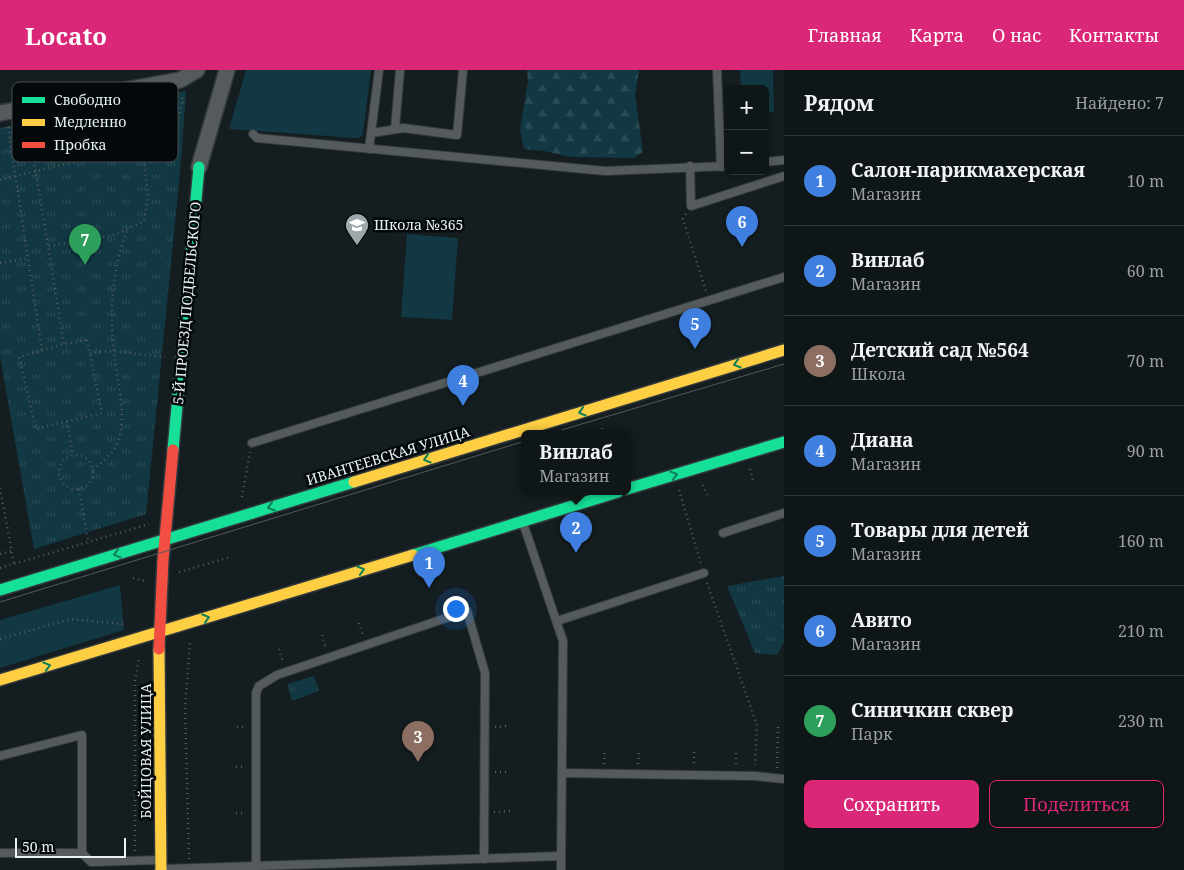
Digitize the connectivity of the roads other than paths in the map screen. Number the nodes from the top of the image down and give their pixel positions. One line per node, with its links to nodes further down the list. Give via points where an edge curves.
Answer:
1 (197, 70): 7 (street)
2 (227, 70): 16 (street, 5-Й ПРОЕЗД ПОДБЕЛЬСКОГО)
3 (379, 70): 9 (lane)
4 (400, 70): 8 (lane)
5 (463, 70): 8 (lane, via 458,135)
6 (717, 70): 15 (lane)
7 (171, 82)
8 (395, 129): 9 (lane)
9 (372, 133): 11 (lane)
10 (253, 134): 11 (lane, via 257,138)
11 (369, 149): 14 (lane, via 605,170)
12 (784, 160): 13 (lane)
13 (769, 162)
14 (690, 166): 15 (lane); 17 (lane, via 691,206)
15 (724, 166)
16 (199, 167): 29 (street, 5-Й ПРОЕЗД ПОДБЕЛЬСКОГО)
17 (784, 176)
18 (784, 277): 23 (lane)
19 (784, 350): 20 (street, ИВАНТЕЕВСКАЯ УЛИЦА, one-way to 20)
20 (523, 430)
21 (521, 431): 29 (street, ИВАНТЕЕВСКАЯ УЛИЦА, one-way to 29)
22 (784, 442): 24 (street, one-way to 22)
23 (252, 443)
24 (631, 488)
25 (608, 495): 27 (street)
26 (784, 512): 28 (lane)
27 (522, 521): 33 (lane); 34 (street, one-way to 27)
28 (724, 533)
29 (164, 540): 31 (street, 5-Й ПРОЕЗД ПОДБЕЛЬСКОГО); 32 (street, ИВАНТЕЕВСКАЯ УЛИЦА, one-way to 32)
30 (704, 573): 33 (lane)
31 (162, 576): 34 (street, БОЙЦОВАЯ УЛИЦА)
32 (0, 590)
33 (557, 621): 37 (lane, via 563,641)
34 (159, 633): 35 (street, one-way to 34); 43 (street, БОЙЦОВАЯ УЛИЦА)
35 (0, 680)
36 (0, 756): 40 (lane, via 82,735)
37 (563, 773): 38 (lane); 41 (lane)
38 (780, 779)
39 (0, 853): 40 (lane)
40 (82, 853): 43 (lane, via 91,862 135,860)
41 (561, 856): 42 (lane); 45 (lane)
42 (484, 859): 44 (lane); 44 (lane, via 485,672 467,611 278,675 259,686 256,693)
43 (161, 866): 44 (lane)
44 (256, 866)
45 (561, 870)

